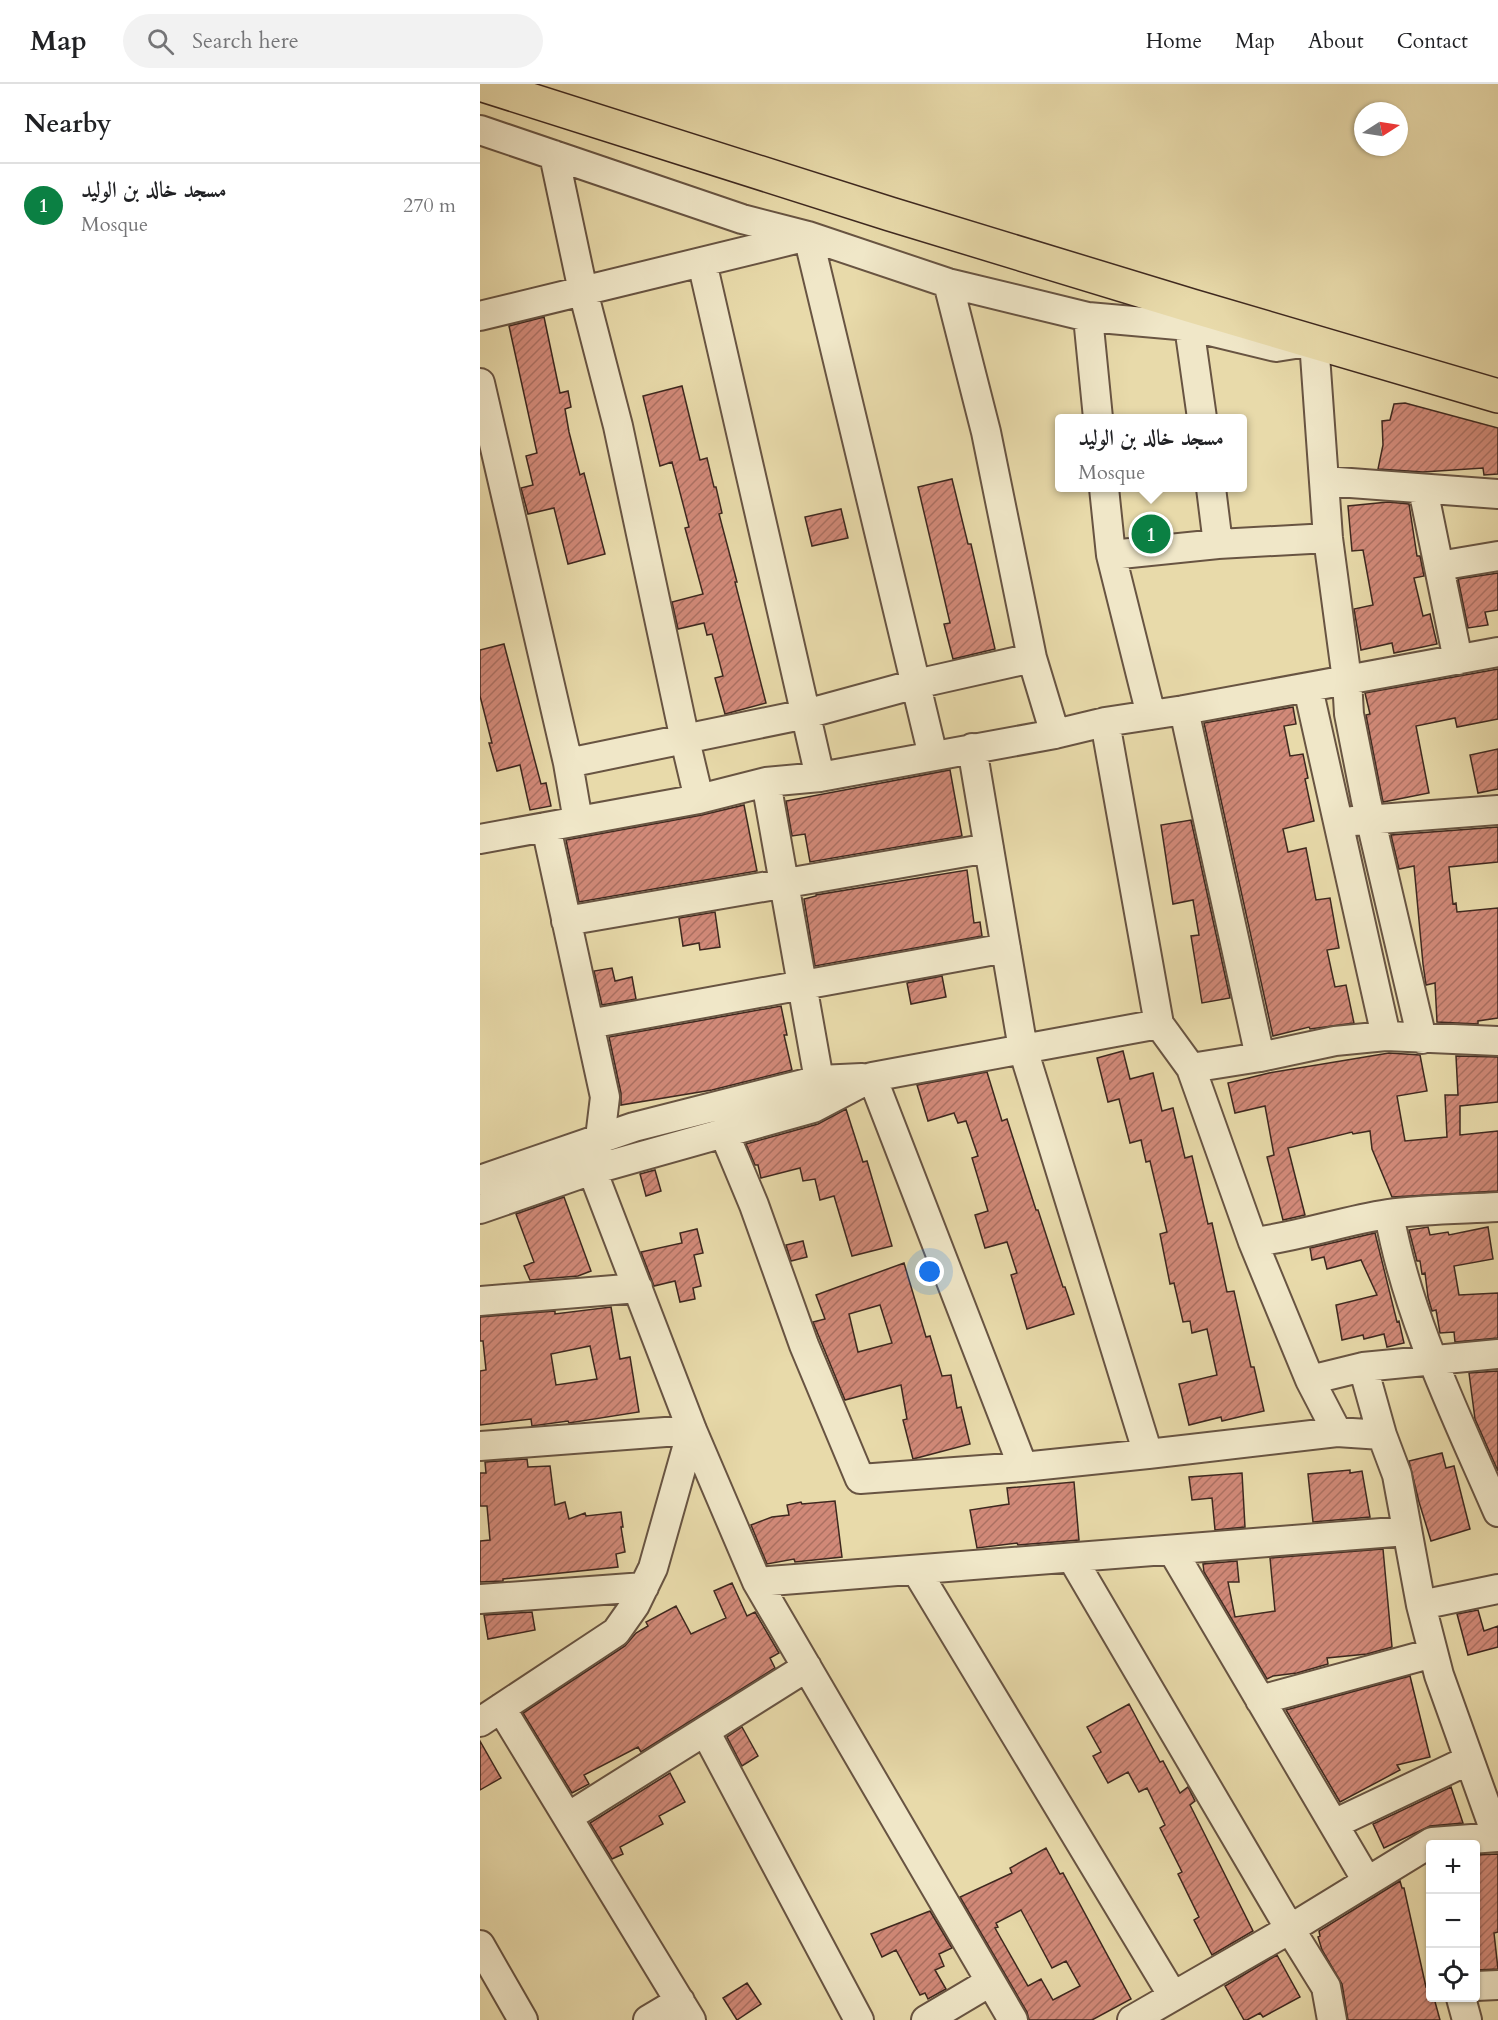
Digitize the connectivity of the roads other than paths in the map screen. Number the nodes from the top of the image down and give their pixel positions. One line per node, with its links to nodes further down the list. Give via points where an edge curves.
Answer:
1 (480, 84): 11 (main road, via 890,214)
2 (480, 130): 3 (street)
3 (554, 155): 4 (street, via 742,219); 7 (street)
4 (808, 236): 5 (street); 6 (street); 30 (street)
5 (702, 261): 7 (street); 33 (street)
6 (948, 283): 9 (street); 27 (street, via 986,432)
7 (583, 291): 8 (street); 37 (street, via 618,426)
8 (480, 316)
9 (1088, 317): 10 (street); 14 (street)
10 (1189, 326): 11 (street, via 1276,347); 15 (street)
11 (1314, 341): 13 (main road); 16 (street)
12 (480, 383): 40 (street)
13 (1498, 396)
14 (1098, 414)
15 (1201, 414)
16 (1324, 482): 17 (street); 21 (street)
17 (1423, 489): 20 (street); 25 (street)
18 (1104, 492): 23 (street)
19 (1212, 492): 22 (street)
20 (1498, 494)
21 (1328, 538): 22 (street); 29 (street)
22 (1218, 544): 23 (street)
23 (1111, 555): 34 (street)
24 (1498, 556): 25 (street)
25 (1439, 566): 28 (street)
26 (1498, 652): 28 (street)
27 (1032, 658): 30 (street); 36 (street)
28 (1458, 660): 29 (street)
29 (1347, 680): 31 (street); 45 (street, via 1349,714)
30 (916, 684): 33 (street); 39 (street)
31 (1308, 688): 32 (street); 47 (street)
32 (1185, 710): 34 (street); 61 (street)
33 (806, 714): 37 (street); 41 (street)
34 (1151, 715): 35 (street)
35 (1106, 722): 36 (street); 56 (street)
36 (1055, 734): 38 (street)
37 (685, 740): 40 (street); 43 (street)
38 (972, 748): 39 (street); 50 (street)
39 (933, 756): 41 (street)
40 (568, 763): 46 (street)
41 (820, 777): 42 (street)
42 (766, 782): 43 (street); 51 (street)
43 (699, 799): 46 (street)
44 (1498, 810): 45 (street)
45 (1370, 819): 47 (street); 58 (street)
46 (578, 821): 48 (street)
47 (1337, 822): 57 (street)
48 (546, 827): 49 (street); 52 (street)
49 (480, 839)
50 (988, 848): 51 (street); 53 (street)
51 (784, 884): 52 (street); 54 (street)
52 (566, 921): 55 (street)
53 (1006, 948): 54 (street); 60 (street)
54 (802, 984): 55 (street); 64 (street)
55 (589, 1024): 66 (street, via 605,1097)
56 (1159, 1024): 60 (street); 62 (street)
57 (1386, 1036): 58 (street); 61 (street, via 1335,1041)
58 (1422, 1039): 59 (street)
59 (1498, 1041)
60 (1023, 1049): 63 (street); 83 (street)
61 (1260, 1057): 62 (street)
62 (1191, 1068): 72 (street)
63 (872, 1077): 64 (street); 65 (street, via 813,1108); 84 (street)
64 (819, 1080): 66 (street)
65 (724, 1133): 67 (street); 84 (street, via 804,1345 860,1479)
66 (600, 1138): 67 (street); 68 (street)
67 (592, 1170): 70 (street); 73 (street)
68 (480, 1180)
69 (1498, 1207): 71 (street)
70 (480, 1209)
71 (1389, 1214): 72 (street); 76 (street, via 1396,1252)
72 (1253, 1242): 78 (street)
73 (638, 1288): 74 (street); 79 (street)
74 (480, 1301)
75 (1498, 1354): 76 (street)
76 (1432, 1361): 77 (street); 85 (street)
77 (1364, 1367): 78 (street); 81 (street)
78 (1310, 1380): 80 (street)
79 (692, 1430): 82 (street); 90 (street); 91 (street, via 653,1568)
80 (1337, 1432): 81 (street); 83 (street)
81 (1382, 1435): 86 (street, via 1397,1475)
82 (480, 1446)
83 (1148, 1454): 84 (street)
84 (1023, 1467)
85 (1498, 1512)
86 (1407, 1531): 87 (street); 94 (street)
87 (1172, 1550): 88 (street); 97 (street)
88 (1072, 1558): 89 (street); 107 (street)
89 (916, 1570): 90 (street); 112 (street)
90 (757, 1582): 96 (street)
91 (644, 1587): 93 (street); 98 (street, via 616,1632)
92 (1498, 1589): 94 (street)
93 (480, 1599)
94 (1420, 1605): 95 (street)
95 (1433, 1653): 97 (street); 100 (street)
96 (807, 1667): 99 (street); 109 (street)
97 (1260, 1700): 102 (street)
98 (491, 1715): 101 (street)
99 (705, 1731): 101 (street); 117 (street)
100 (1469, 1760): 102 (street); 103 (street)
101 (568, 1817): 114 (street)
102 (1334, 1824): 106 (street)
103 (1497, 1837): 104 (street)
104 (1464, 1840)
105 (1426, 1847): 106 (street)
106 (1367, 1881): 107 (street)
107 (1290, 1929): 112 (street); 121 (street, via 1326,1987)
108 (480, 1945): 115 (street)
109 (990, 1982): 118 (street); 119 (street)
110 (1498, 1985): 111 (street)
111 (1480, 1986)
112 (1173, 1996): 120 (street)
113 (1462, 2002): 122 (street)
114 (686, 2011): 116 (street)
115 (523, 2020)
116 (648, 2020)
117 (859, 2020)
118 (926, 2020)
119 (1013, 2020)
120 (1132, 2020)
121 (1332, 2020)
122 (1467, 2020)

